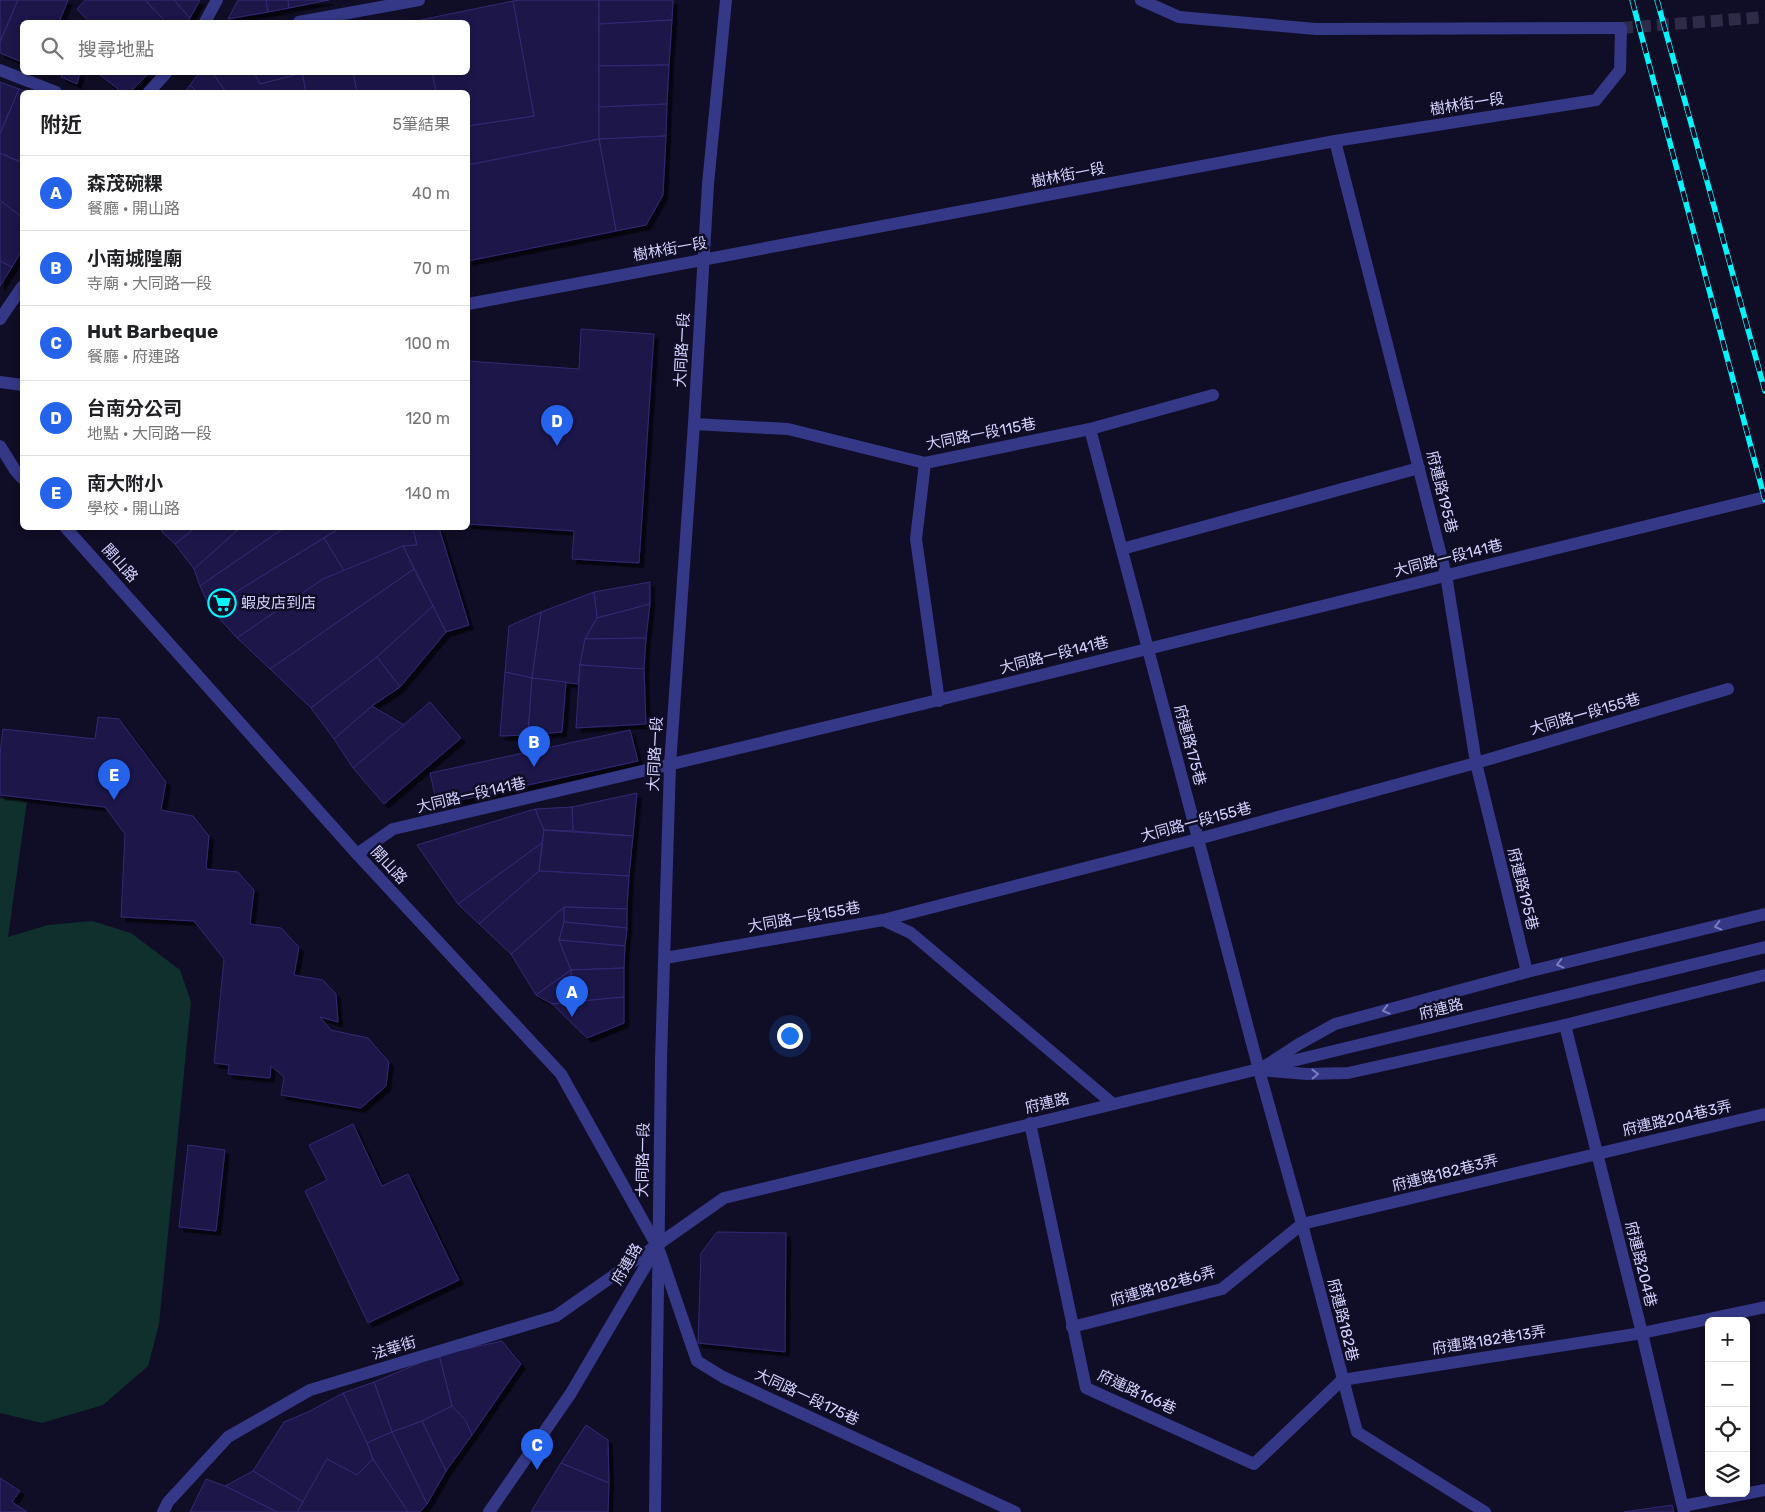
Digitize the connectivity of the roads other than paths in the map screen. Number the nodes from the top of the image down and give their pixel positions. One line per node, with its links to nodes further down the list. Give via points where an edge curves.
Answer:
1 (217, 0): 5 (street)
2 (419, 0): 6 (street)
3 (726, 0): 12 (street, 大同路一段)
4 (1141, 0): 11 (street, 樹林街一段, via 1180,17 1316,28 1621,28 1620,70 1596,100)
5 (206, 20)
6 (309, 20)
7 (0, 70): 9 (street)
8 (164, 75): 10 (street)
9 (51, 90)
10 (151, 90)
11 (1334, 141): 12 (street, 樹林街一段); 23 (street, 府連路195巷)
12 (703, 260): 14 (street, 樹林街一段); 19 (street, 大同路一段)
13 (20, 290): 15 (street)
14 (470, 304)
15 (0, 320)
16 (0, 382): 17 (street)
17 (20, 385)
18 (1213, 395): 20 (street, 大同路一段115巷)
19 (694, 424): 22 (street, 大同路一段115巷, via 788,430); 33 (street, 大同路一段)
20 (1090, 430): 22 (street, 大同路一段115巷); 27 (street, 府連路175巷)
21 (0, 446): 24 (street)
22 (925, 463): 31 (street, via 916,539)
23 (1419, 468): 27 (street); 28 (street, 府連路195巷)
24 (20, 476)
25 (1765, 497): 28 (street, 大同路一段141巷)
26 (68, 530): 35 (street, 開山路)
27 (1122, 549): 29 (street, 府連路175巷)
28 (1446, 575): 29 (street, 大同路一段141巷); 32 (street, 府連路195巷)
29 (1148, 648): 31 (street, 大同路一段141巷); 34 (street, 府連路175巷)
30 (1728, 689): 32 (street, 大同路一段155巷)
31 (939, 701): 33 (street, 大同路一段141巷)
32 (1476, 763): 34 (street, 大同路一段155巷); 40 (street, 府連路195巷)
33 (670, 765): 35 (street, 大同路一段141巷, via 393,829); 39 (street, 大同路一段)
34 (1198, 839): 37 (street, 大同路一段155巷); 43 (street, 府連路175巷)
35 (357, 854): 49 (street, 開山路, via 560,1074)
36 (1765, 914): 40 (street, one-way to 40)
37 (883, 920): 39 (street, 大同路一段155巷); 44 (street, via 911,934)
38 (1765, 947): 43 (street, 府連路)
39 (665, 958): 49 (street, 大同路一段)
40 (1527, 972): 43 (street, one-way to 43, via 1335,1024)
41 (1765, 975): 42 (street)
42 (1565, 1025): 43 (street, one-way to 42, via 1348,1073); 47 (street, 府連路204巷)
43 (1259, 1070): 44 (street, 府連路); 48 (street, 府連路182巷)
44 (1113, 1104): 46 (street, 府連路)
45 (1765, 1114): 47 (street, 府連路204巷3弄)
46 (1030, 1124): 49 (street, 府連路, via 724,1198); 51 (street, 府連路166巷)
47 (1596, 1154): 48 (street, 府連路182巷3弄); 52 (street, 府連路204巷)
48 (1302, 1224): 51 (street, 府連路182巷6弄, via 1222,1289); 53 (street, 府連路182巷)
49 (657, 1246): 56 (street, 法華街, via 556,1316 310,1390 228,1437 168,1502); 57 (street, 府連路, via 571,1394); 58 (street, 大同路一段); 59 (street, 大同路一段175巷, via 697,1361 723,1377)
50 (1765, 1307): 52 (street, 府連路182巷13弄)
51 (1072, 1327): 53 (street, 府連路166巷, via 1086,1388 1254,1464)
52 (1642, 1333): 53 (street, 府連路182巷13弄); 55 (street, 府連路204巷)
53 (1342, 1380): 60 (street, 府連路182巷, via 1356,1432)
54 (1765, 1490): 55 (street)
55 (1683, 1509)
56 (163, 1512)
57 (489, 1512)
58 (654, 1512)
59 (1015, 1512)
60 (1485, 1512)

